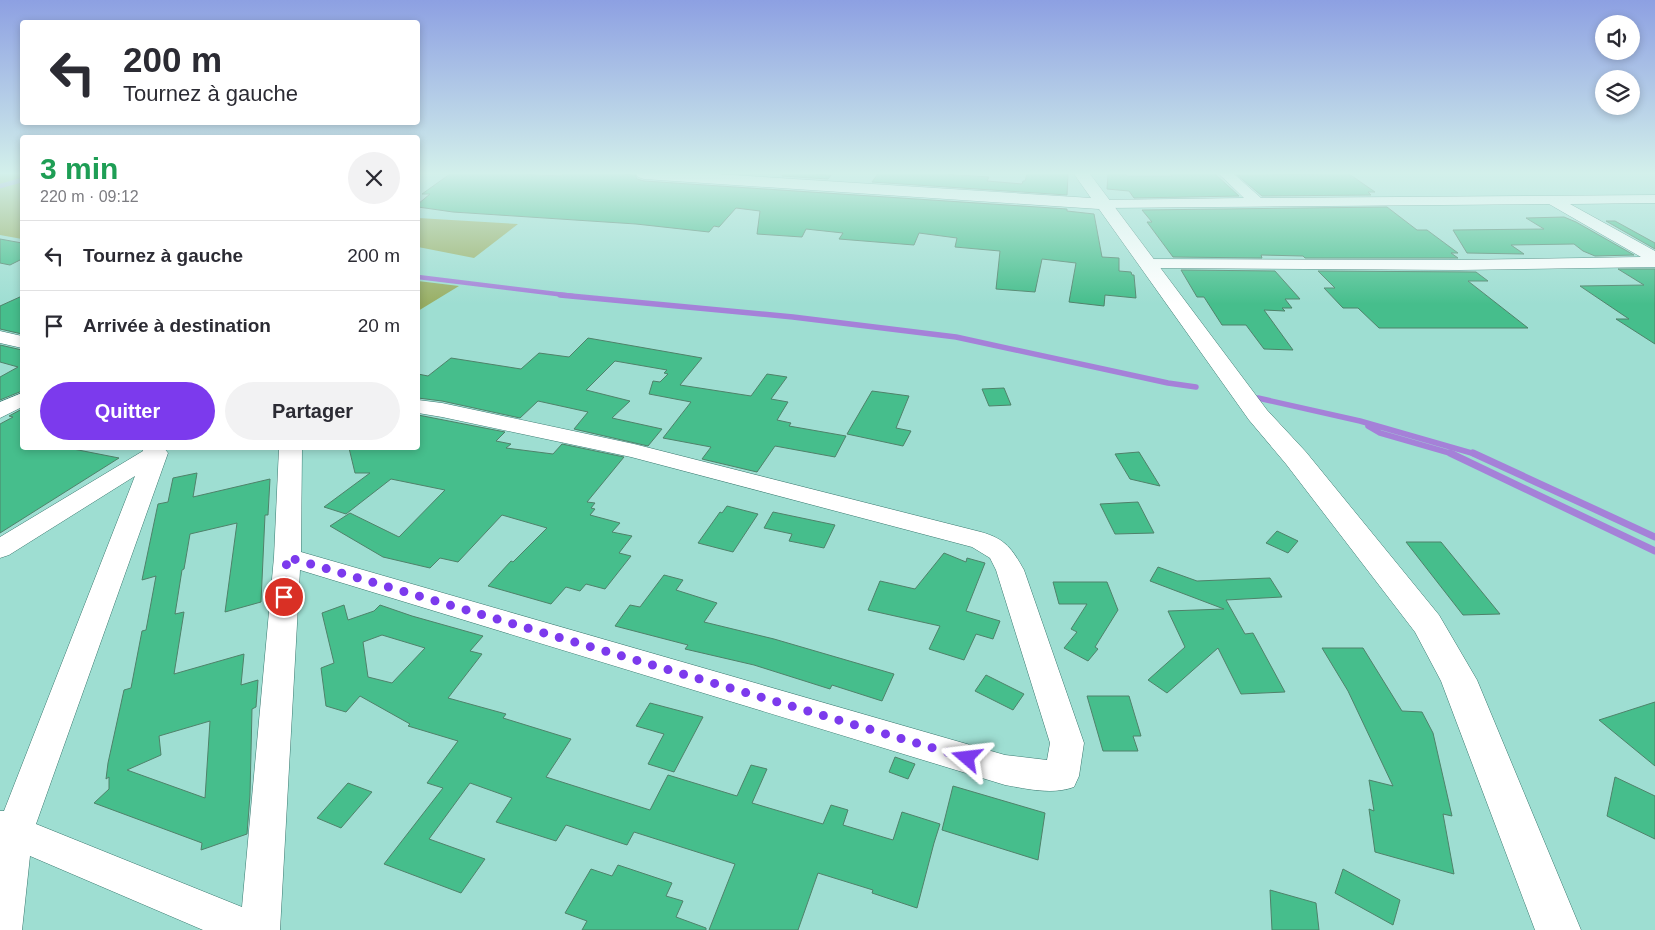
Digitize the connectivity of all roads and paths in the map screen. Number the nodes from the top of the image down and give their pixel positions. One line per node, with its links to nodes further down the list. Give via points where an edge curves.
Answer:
1 (1114, 217): 5 (street)
2 (1583, 217): 3 (street)
3 (1655, 258)
4 (1655, 262): 5 (street, via 1459,265)
5 (1149, 263): 19 (street, via 1258,415 1296,458 1427,624 1459,680)
6 (0, 336): 7 (street)
7 (20, 341)
8 (20, 400): 10 (street)
9 (420, 407): 14 (street, via 634,451 981,541 1000,552 1010,570 1067,743 1062,776 1005,770)
10 (0, 411)
11 (154, 450): 13 (street); 15 (street)
12 (290, 450): 14 (street)
13 (0, 549)
14 (287, 557): 18 (street)
15 (7, 830): 16 (street); 17 (street)
16 (3, 908)
17 (250, 930)
18 (260, 930)
19 (1558, 930)

